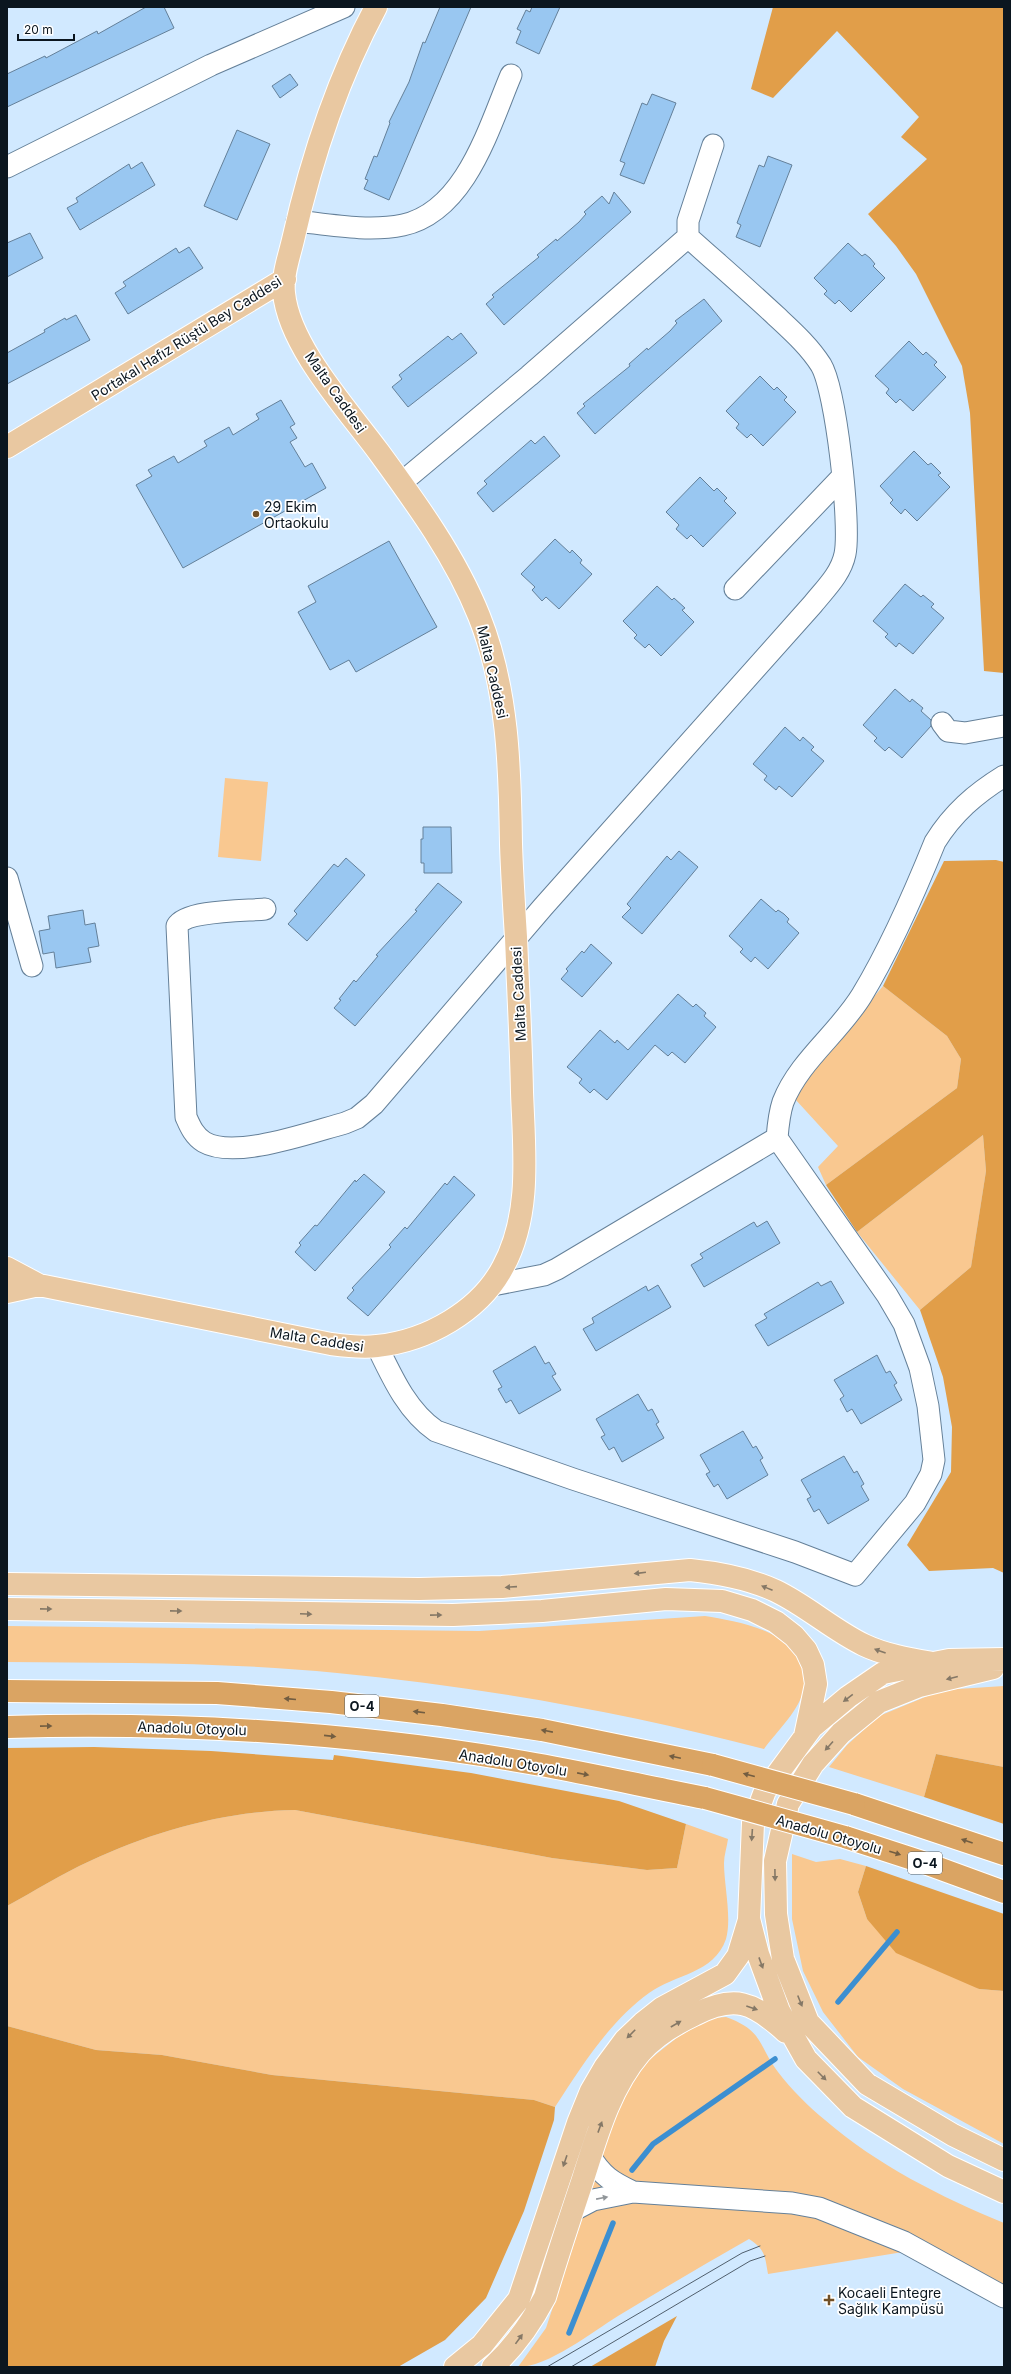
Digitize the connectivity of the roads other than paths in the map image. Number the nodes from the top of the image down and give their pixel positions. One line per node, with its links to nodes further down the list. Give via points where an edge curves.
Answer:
1 (344, 7): 5 (street, via 211,65)
2 (376, 7): 6 (main road, Portakal Hafız Rüştü Bey Caddesi, via 357,43 335,100)
3 (511, 75): 6 (street, via 469,172 447,198 423,218 402,225 380,228)
4 (713, 145): 7 (street, via 688,221)
5 (7, 167)
6 (297, 221): 8 (main road, Portakal Hafız Rüştü Bey Caddesi)
7 (688, 237): 10 (street, via 799,338 821,366 832,399); 11 (street, via 529,376)
8 (284, 279): 9 (main road, Portakal Hafız Rüştü Bey Caddesi); 11 (main road, Malta Caddesi, via 287,307 300,340)
9 (7, 447)
10 (842, 477): 12 (street); 18 (street, via 847,542 837,574)
11 (401, 483): 18 (main road, Malta Caddesi, via 468,590 480,618 494,666 504,715 508,763)
12 (735, 589)
13 (942, 723): 14 (street, via 948,731 965,733)
14 (1004, 726)
15 (1004, 776): 20 (street, via 963,805 942,830 881,963 861,997 841,1026 818,1050 792,1084 778,1120)
16 (7, 878): 19 (street)
17 (265, 909): 18 (street, via 193,916 180,921 177,926 186,1117 197,1136 214,1146 250,1148 345,1123 364,1113)
18 (516, 940): 23 (main road, Malta Caddesi, via 524,1183 517,1232 506,1263)
19 (32, 966)
20 (777, 1138): 23 (street, via 557,1268 544,1274); 25 (street, via 887,1295 904,1324 920,1368 928,1406 934,1460 931,1474 915,1503 855,1575 795,1552 436,1431 420,1418 402,1394)
21 (7, 1268): 22 (main road, Malta Caddesi)
22 (39, 1285): 24 (main road, Malta Caddesi); 25 (main road, Malta Caddesi, via 331,1344)
23 (493, 1285): 25 (main road, Malta Caddesi, via 479,1299 444,1324 406,1340)
24 (7, 1292)
25 (378, 1346)
26 (7, 1584): 29 (main road, one-way to 26, via 892,1655 865,1646 776,1591 751,1581 721,1573 690,1570 487,1588)
27 (7, 1609): 33 (main road, one-way to 33, via 446,1615 542,1611 666,1599 722,1601 752,1610 776,1622 794,1636 806,1650 816,1684)
28 (1004, 1659): 29 (main road, via 949,1660)
29 (932, 1663): 33 (main road, one-way to 33, via 883,1673 812,1726)
30 (1004, 1665): 39 (main road, one-way to 39, via 919,1686 879,1702 841,1733 813,1764 788,1804 775,1861 776,1914 783,1959 808,2022 867,2084 953,2135)
31 (7, 1691): 34 (highway, O-4, one-way to 31, bridge, via 854,1804 713,1765 542,1730 331,1702 217,1693)
32 (7, 1727): 35 (highway, Anadolu Otoyolu / O-4, one-way to 35, bridge, via 99,1725 216,1728 330,1736 534,1764 704,1798 845,1837)
33 (805, 1736): 36 (main road, one-way to 36, via 766,1791 753,1823)
34 (1004, 1854)
35 (1004, 1892)
36 (749, 1919): 37 (main road, one-way to 37, via 778,2011); 44 (main road, one-way to 44, via 738,1956 725,1974 662,2008 643,2022 605,2066 578,2123 519,2299 482,2345)
37 (795, 2041): 38 (main road, one-way to 37, via 600,2124 618,2085 641,2052 672,2026 714,2005 736,2004 765,2013); 41 (main road, one-way to 41, via 806,2059 853,2107 948,2166)
38 (590, 2156): 40 (street, via 598,2170 614,2183); 42 (main road)
39 (1004, 2160)
40 (633, 2192): 42 (street, one-way to 40, via 593,2200); 43 (street, via 792,2203 819,2208 904,2242)
41 (1004, 2192)
42 (572, 2211): 45 (main road, one-way to 42, via 514,2346 533,2320 545,2297)
43 (1004, 2297)
44 (455, 2367)
45 (493, 2367)

